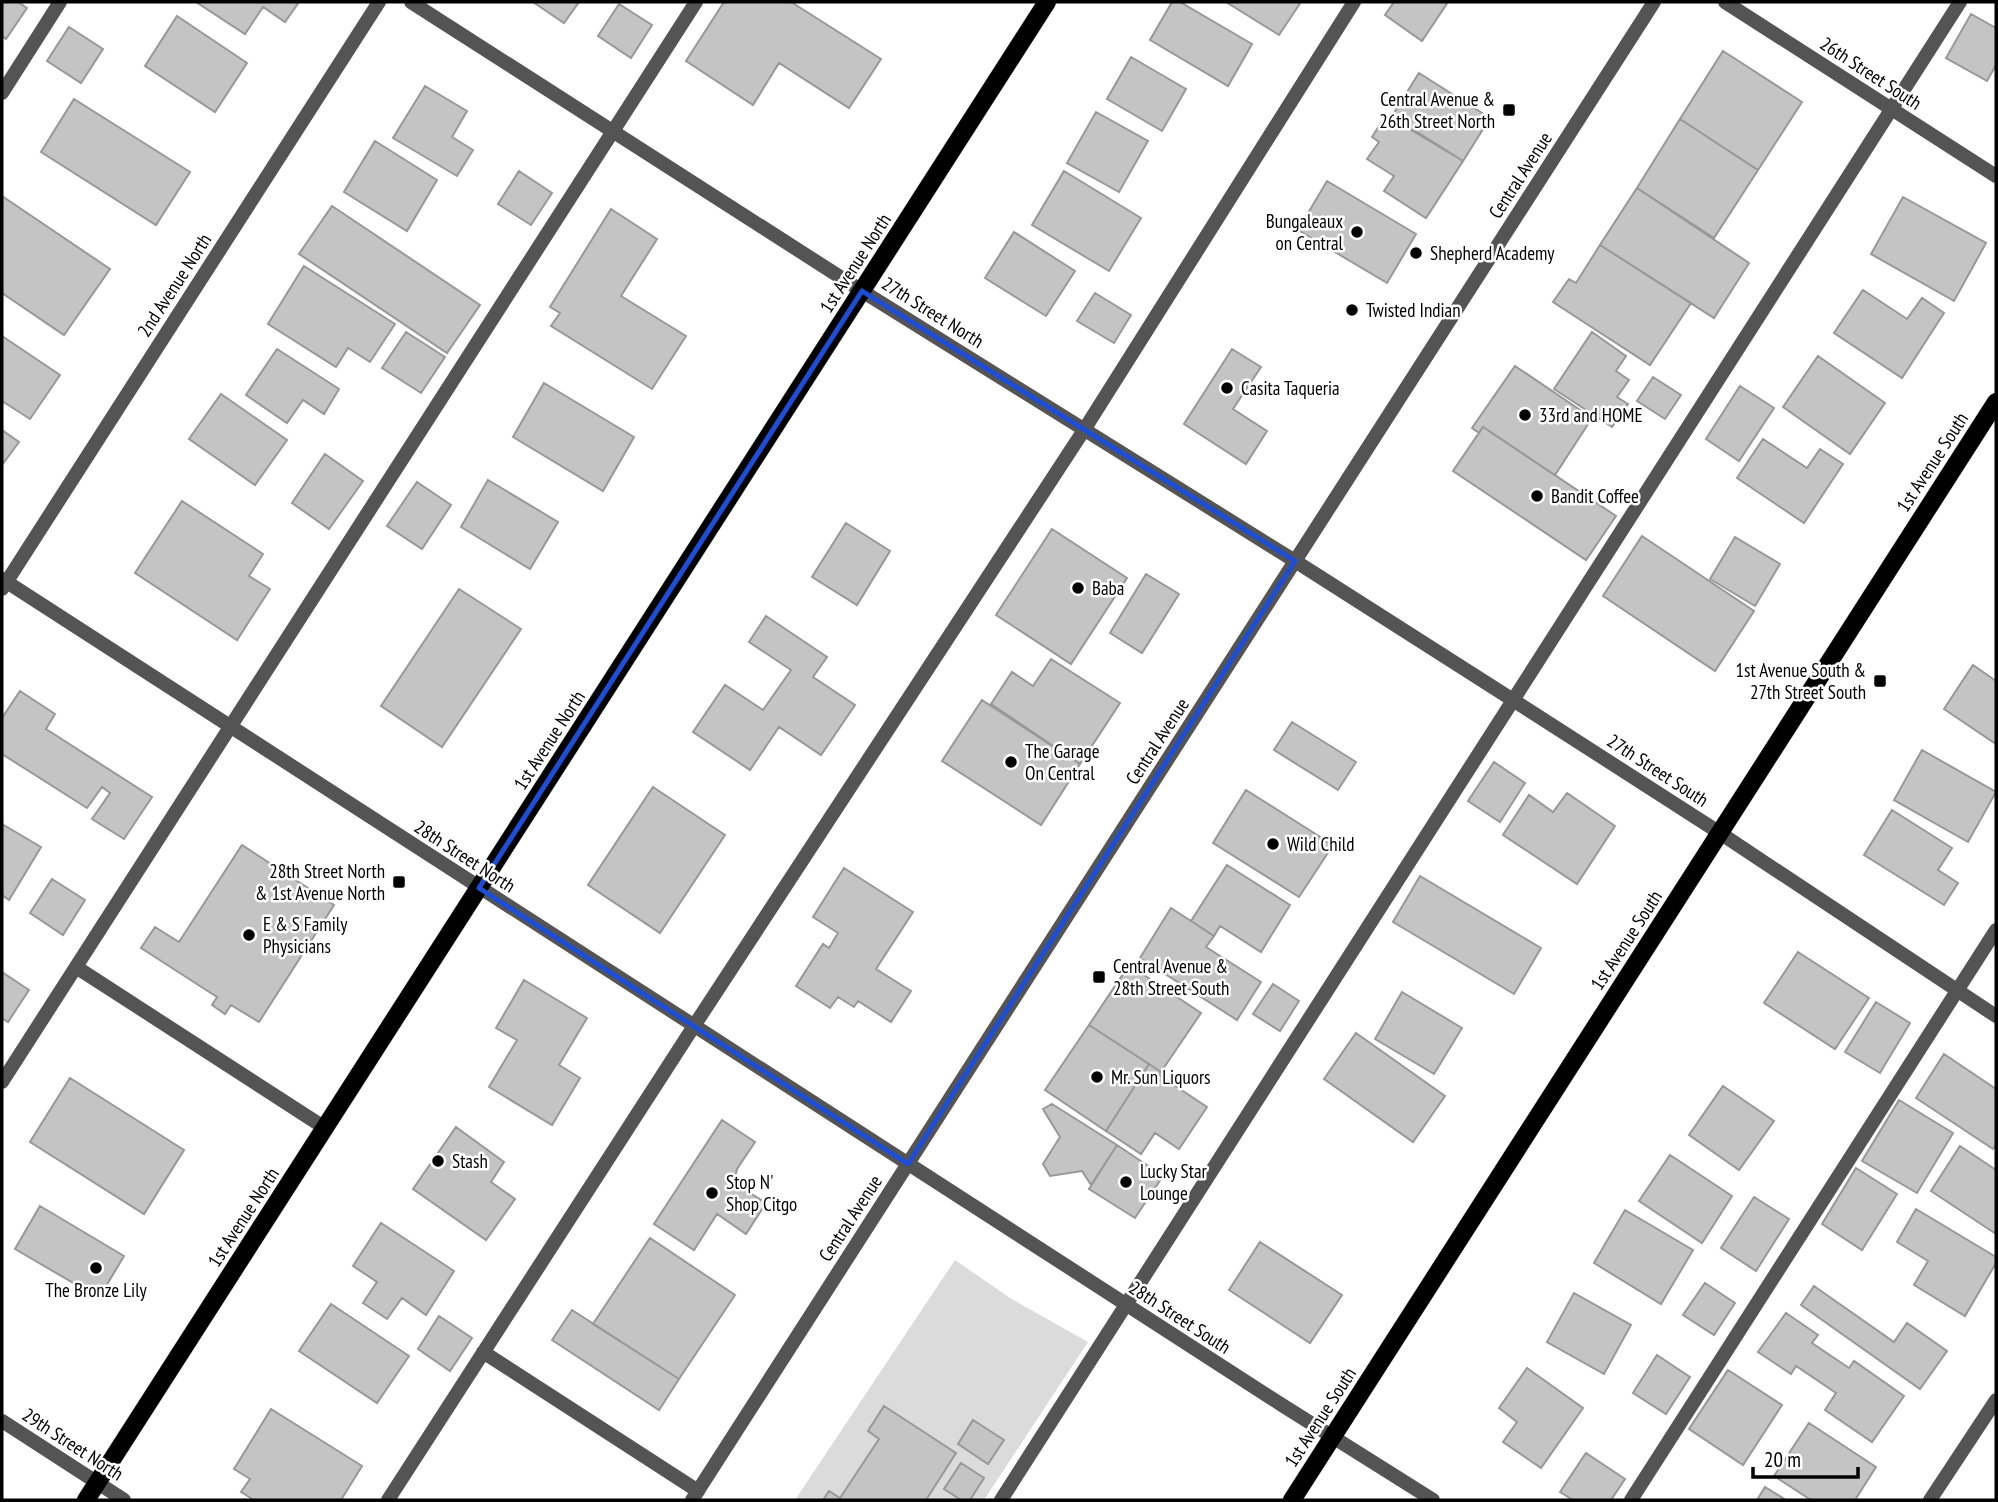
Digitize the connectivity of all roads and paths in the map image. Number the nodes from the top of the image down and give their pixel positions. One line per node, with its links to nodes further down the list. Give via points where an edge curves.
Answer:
1 (60, 2): 10 (street)
2 (379, 2): 18 (street, 2nd Avenue North)
3 (411, 2): 12 (street, 27th Street North)
4 (696, 2): 12 (street)
5 (1047, 2): 14 (main road, 1st Avenue North)
6 (1354, 2): 16 (street)
7 (1654, 2): 17 (street, Central Avenue)
8 (1725, 2): 11 (street, 26th Street South)
9 (1960, 2): 11 (street)
10 (2, 93)
11 (1891, 108): 13 (street, 26th Street South); 19 (street)
12 (613, 131): 14 (street, 27th Street North); 20 (street)
13 (1996, 176)
14 (862, 291): 16 (street, 27th Street North); 22 (main road, 1st Avenue North)
15 (1996, 402): 21 (main road, 1st Avenue South)
16 (1084, 430): 17 (street, 27th Street North); 27 (street)
17 (1295, 561): 19 (street, 27th Street South); 30 (street, Central Avenue)
18 (3, 583): 20 (street, 28th Street North)
19 (1513, 700): 21 (street, 27th Street South); 31 (street)
20 (231, 728): 22 (street, 28th Street North); 24 (street)
21 (1720, 833): 25 (street, 27th Street South); 35 (main road, 1st Avenue South)
22 (479, 888): 27 (street, 28th Street North); 29 (main road, 1st Avenue North)
23 (1996, 930): 25 (street)
24 (76, 967): 28 (street); 29 (street)
25 (1958, 991): 26 (street, 27th Street South); 44 (street)
26 (1996, 1016)
27 (694, 1026): 30 (street, 28th Street North); 32 (street)
28 (2, 1082)
29 (325, 1128): 36 (main road, 1st Avenue North)
30 (908, 1164): 31 (street, 28th Street South); 37 (street, Central Avenue)
31 (1127, 1305): 35 (street, 28th Street South); 41 (street)
32 (483, 1353): 37 (street); 40 (street)
33 (1996, 1399): 45 (street)
34 (2, 1421): 36 (street, 29th Street North)
35 (1332, 1437): 42 (main road, 1st Avenue South); 43 (street, 28th Street South)
36 (97, 1483): 38 (main road, 1st Avenue North); 39 (street, 29th Street North)
37 (695, 1496)
38 (86, 1500)
39 (124, 1500)
40 (388, 1500)
41 (1001, 1500)
42 (1292, 1500)
43 (1433, 1500)
44 (1631, 1500)
45 (1930, 1500)

